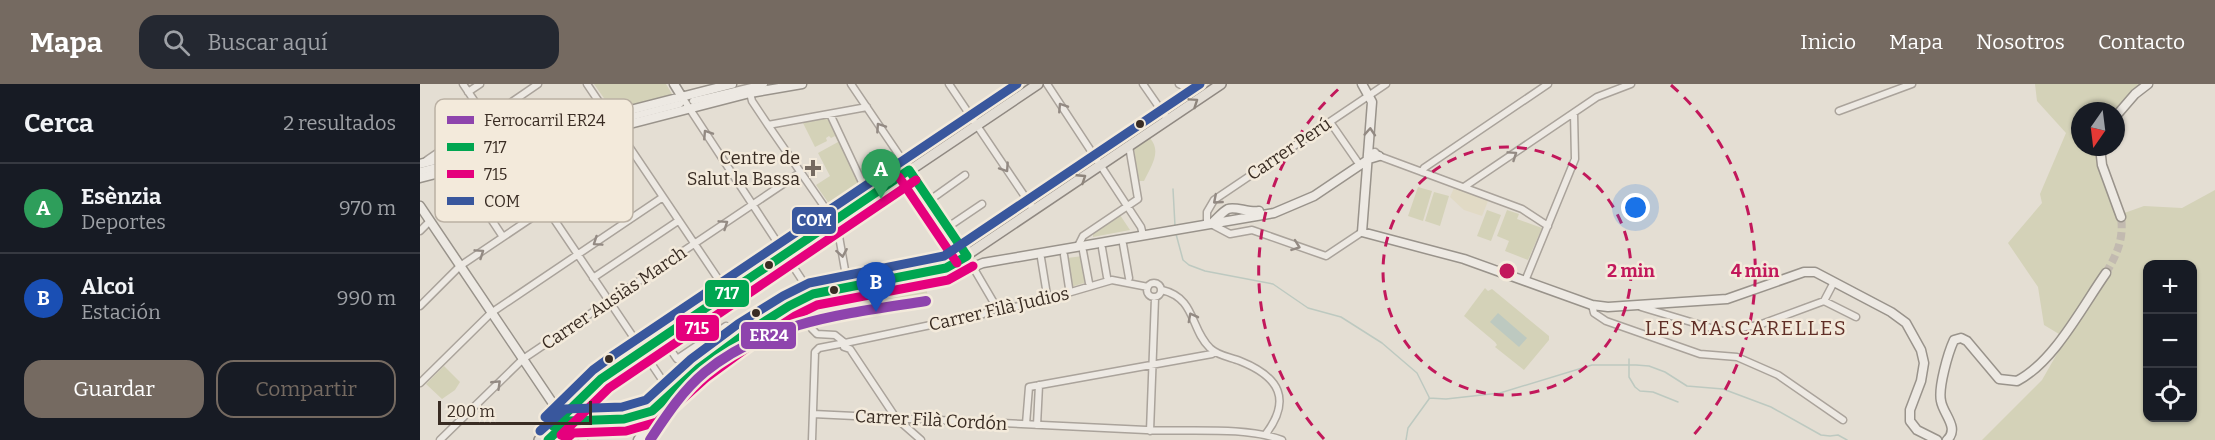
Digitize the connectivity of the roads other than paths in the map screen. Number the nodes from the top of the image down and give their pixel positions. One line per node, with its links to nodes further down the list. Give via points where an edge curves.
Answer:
1 (463, 84): 22 (street)
2 (480, 84): 22 (street)
3 (538, 84): 26 (street)
4 (587, 84): 27 (street)
5 (674, 84): 28 (street)
6 (732, 84): 28 (street)
7 (764, 84): 29 (street, via 738,88)
8 (802, 84): 23 (street)
9 (851, 84): 31 (street)
10 (949, 84): 41 (street)
11 (1038, 84): 41 (main road)
12 (1047, 84): 49 (street, one-way to 12)
13 (1143, 84): 38 (street)
14 (1221, 84): 38 (main road, one-way to 14)
15 (1362, 84): 24 (street)
16 (1386, 84): 24 (street, Carrer Perú)
17 (1548, 84): 53 (street)
18 (1631, 84): 34 (street, via 1597,97)
19 (1912, 84): 21 (street)
20 (2148, 84): 30 (street)
21 (1899, 87): 32 (street)
22 (468, 92): 25 (street)
23 (750, 93): 29 (street); 40 (street)
24 (1370, 95): 39 (street, Carrer Perú); 44 (street, one-way to 24)
25 (472, 99)
26 (516, 99)
27 (595, 99)
28 (681, 101): 29 (street); 33 (street); 36 (street)
29 (692, 105): 37 (street); 59 (street, one-way to 29)
30 (2125, 105)
31 (867, 107): 35 (street); 51 (street, one-way to 31)
32 (1839, 111)
33 (633, 113)
34 (1574, 113): 55 (street, one-way to 34); 77 (street, via 1575,159)
35 (830, 114): 40 (street); 57 (street)
36 (633, 119)
37 (633, 120)
38 (1168, 120): 42 (main road)
39 (1330, 122): 48 (street); 75 (street, Carrer Perú, one-way to 75, via 1214,200 1208,212)
40 (768, 125): 52 (street)
41 (976, 125): 51 (main road); 64 (street, one-way to 64)
42 (1129, 146): 49 (main road); 62 (street, via 1138,199)
43 (633, 154): 56 (street)
44 (1369, 156): 45 (street); 48 (street); 76 (street, via 1302,202); 81 (street)
45 (1379, 156): 53 (street)
46 (2101, 156): 67 (street)
47 (435, 159): 50 (street)
48 (1357, 161): 63 (street, via 1289,202 1252,212)
49 (1101, 166): 62 (street); 64 (main road, one-way to 49)
50 (422, 169)
51 (909, 170): 57 (main road); 58 (street)
52 (801, 172): 59 (street, Carrer Ausiàs March); 70 (street)
53 (1422, 172): 55 (street)
54 (965, 175): 58 (street)
55 (1464, 188): 77 (street, via 1522,209)
56 (663, 197): 66 (street, one-way to 66); 69 (street)
57 (869, 197): 70 (main road)
58 (930, 200): 78 (street)
59 (753, 204): 84 (street, Carrer Ausiàs March, one-way to 59); 88 (street)
60 (982, 204): 78 (street)
61 (420, 206): 68 (street)
62 (1127, 206): 82 (street); 86 (street, via 1083,236)
63 (1238, 209): 65 (street); 76 (street)
64 (1034, 210): 90 (main road)
65 (1223, 213): 75 (street); 79 (street)
66 (633, 217)
67 (2121, 217)
68 (430, 221): 80 (street); 93 (street)
69 (678, 221): 84 (street); 97 (street)
70 (834, 221): 88 (main road); 103 (street, one-way to 103)
71 (493, 222): 83 (street)
72 (526, 222): 83 (street)
73 (555, 222): 89 (street)
74 (626, 222): 89 (street, one-way to 89)
75 (1209, 224): 79 (street); 82 (street)
76 (1245, 224): 79 (street); 81 (street, one-way to 81, via 1252,230 1326,256)
77 (1548, 226): 100 (street)
78 (948, 227): 90 (street)
79 (1223, 227)
80 (420, 231)
81 (1362, 232): 100 (street, via 1464,259)
82 (1146, 234): 86 (street)
83 (503, 237): 93 (street, one-way to 83)
84 (694, 244): 107 (street); 110 (street, Carrer Ausiàs March)
85 (1123, 244): 99 (street)
86 (1080, 248): 94 (street, via 983,263); 102 (street)
87 (1102, 248): 96 (street)
88 (785, 253): 107 (main road); 117 (street, via 804,283)
89 (577, 255): 97 (street); 116 (street)
90 (967, 255): 94 (street); 98 (main road, via 946,268)
91 (1064, 255): 105 (street)
92 (1041, 258): 108 (street)
93 (460, 266): 113 (street); 116 (street)
94 (974, 268): 98 (street); 115 (street)
95 (2106, 273): 149 (street, via 2049,353 2018,381 1999,379 1965,339 1954,340 1940,393 1953,429)
96 (1107, 277)
97 (593, 278): 110 (street)
98 (898, 278): 103 (main road)
99 (1130, 278)
100 (1525, 281): 112 (street)
101 (1834, 282): 111 (street); 114 (street, via 1818,273 1806,272 1732,298); 148 (street, via 1904,321 1921,350 1924,369 1909,419 1917,430)
102 (1089, 283)
103 (848, 287): 129 (main road, bridge, via 813,294 745,334)
104 (1148, 287): 106 (street, via 1155,283); 109 (street, via 1148,294); 115 (street, Carrer Filà Judios, via 1112,280 1023,306)
105 (1069, 288)
106 (1162, 290): 109 (street); 124 (street, one-way to 106, via 1184,303)
107 (727, 292): 121 (main road)
108 (1047, 295)
109 (1155, 298): 126 (street)
110 (608, 301): 123 (street); 125 (street, Carrer Ausiàs March)
111 (1824, 301): 114 (street, via 1759,325 1721,331); 118 (street)
112 (1592, 305): 114 (street); 135 (street, via 1594,313 1606,321 1701,354 1735,356 1776,374)
113 (420, 306)
114 (1635, 306)
115 (997, 308): 122 (street, Carrer Filà Judios)
116 (491, 313): 125 (street); 127 (street)
117 (809, 316)
118 (1856, 317)
119 (726, 326): 121 (street, via 677,359)
120 (812, 329): 122 (street, via 815,333 835,334)
121 (661, 336): 123 (main road)
122 (847, 344): 131 (street, Carrer Filà Judios, via 819,348 815,355); 132 (street)
123 (641, 350): 129 (street); 130 (main road)
124 (1215, 352): 126 (street); 139 (street, via 1256,369 1277,390 1280,409)
125 (523, 359): 133 (street); 140 (street, Carrer Ausiàs March, one-way to 125)
126 (1152, 365): 128 (street); 138 (street)
127 (420, 383)
128 (1039, 385): 136 (street, via 1028,389); 137 (street)
129 (668, 397): 134 (main road, via 652,411 635,417); 144 (street)
130 (583, 398): 133 (main road); 134 (main road, via 580,408)
131 (813, 414): 132 (street, Carrer Filà Cordón); 145 (street)
132 (896, 418): 136 (street, Carrer Filà Cordón); 146 (street)
133 (564, 420): 134 (main road); 141 (main road); 142 (main road); 143 (street)
134 (588, 420)
135 (1844, 420)
136 (1026, 424): 137 (street, Carrer Filà Cordón)
137 (1037, 425): 138 (street, Carrer Filà Cordón)
138 (1150, 430): 139 (street, Carrer Filà Cordón)
139 (1265, 435): 147 (street, Carrer Filà Cordón)
140 (440, 440)
141 (539, 440)
142 (548, 440)
143 (584, 440)
144 (638, 440)
145 (812, 440)
146 (921, 440)
147 (1282, 440)
148 (1937, 440)
149 (1947, 440)

